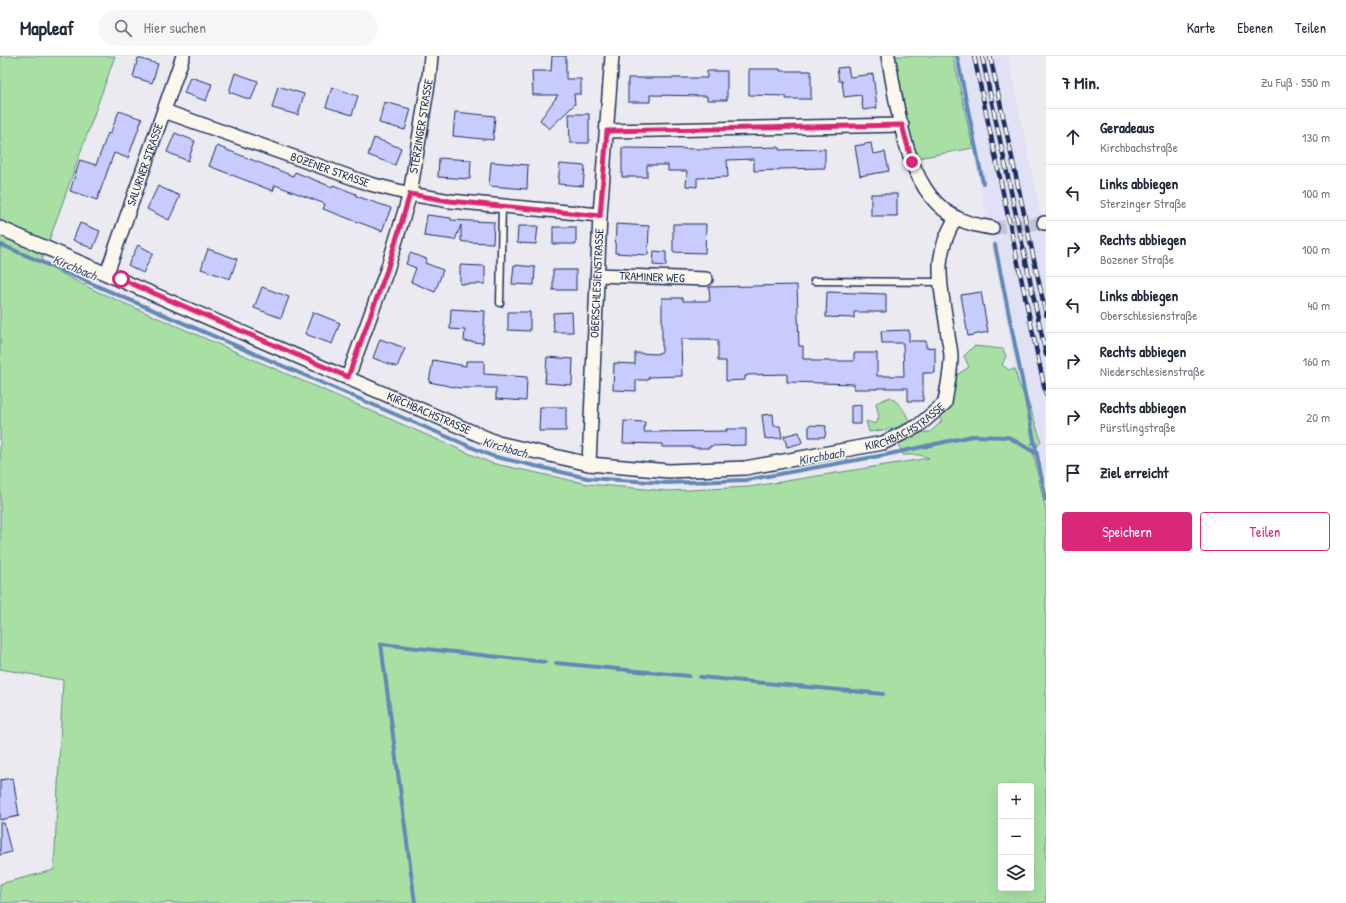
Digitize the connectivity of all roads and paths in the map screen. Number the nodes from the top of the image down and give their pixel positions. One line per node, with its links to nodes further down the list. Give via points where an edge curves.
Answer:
1 (183, 56): 5 (street, SALURNER STRASSE)
2 (431, 56): 8 (street, STERZINGER STRASSE)
3 (612, 56): 7 (street, OBERSCHLESIENSTRASSE)
4 (888, 56): 6 (street)
5 (164, 111): 8 (street, BOZENER STRASSE, via 370,184); 14 (street, SALURNER STRASSE)
6 (902, 125): 7 (street); 11 (street, via 918,178 939,206)
7 (607, 131): 10 (street, OBERSCHLESIENSTRASSE)
8 (410, 194): 9 (street, BOZENER STRASSE); 20 (street, STERZINGER STRASSE, via 387,270)
9 (502, 206): 10 (street, BOZENER STRASSE); 19 (lane)
10 (600, 216): 15 (street, OBERSCHLESIENSTRASSE)
11 (956, 218): 13 (street); 18 (street, KIRCHBACHSTRASSE, via 943,244 939,264)
12 (0, 228): 14 (street, KIRCHBACHSTRASSE)
13 (992, 228)
14 (107, 273): 20 (street, KIRCHBACHSTRASSE)
15 (598, 275): 16 (street, TRAMINER WEG); 21 (street, OBERSCHLESIENSTRASSE)
16 (706, 279)
17 (814, 281): 18 (lane)
18 (940, 282): 21 (street, KIRCHBACHSTRASSE, via 951,357 945,403 918,426 883,443 745,468 669,471)
19 (500, 303)
20 (348, 377): 21 (street, KIRCHBACHSTRASSE, via 498,442)
21 (589, 464)

